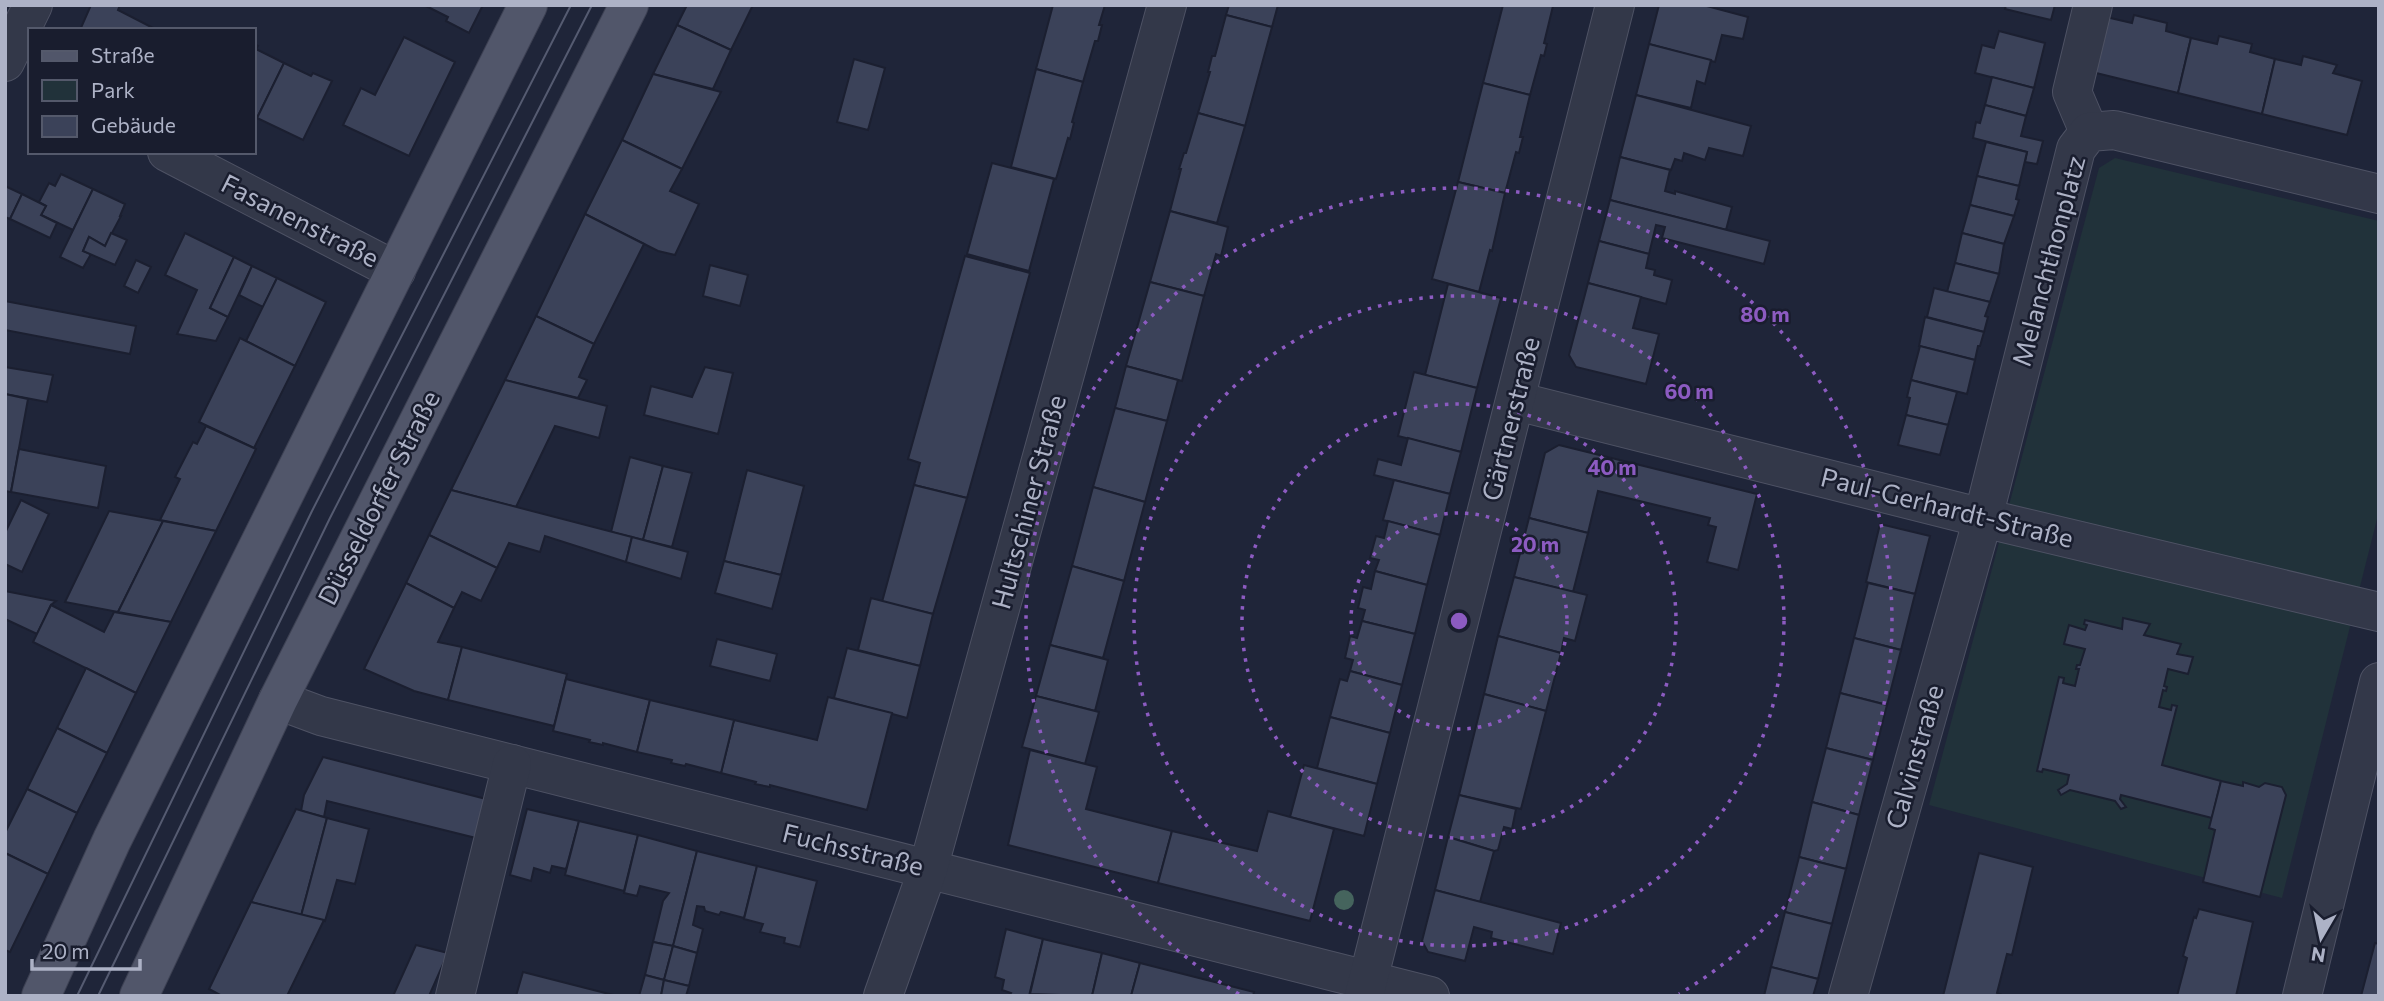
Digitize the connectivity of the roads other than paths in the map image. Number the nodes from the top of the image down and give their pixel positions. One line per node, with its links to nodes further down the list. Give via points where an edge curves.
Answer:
1 (33, 5): 7 (street)
2 (528, 5): 13 (main road)
3 (629, 5): 18 (main road, Düsseldorfer Straße)
4 (1167, 5): 20 (street, Hultschiner Straße)
5 (1615, 5): 14 (street, Gärtnerstraße)
6 (2093, 5): 10 (street, via 2072,92)
7 (5, 62)
8 (5, 68): 9 (street)
9 (28, 80)
10 (2089, 132): 12 (street, Melanchthonplatz, via 2114,130); 15 (street, Melanchthonplatz, via 2076,149)
11 (171, 154): 13 (street, Fasanenstraße)
12 (2379, 194)
13 (396, 271): 22 (main road, via 112,840)
14 (1516, 401): 15 (street, Paul-Gerhardt-Straße); 21 (street, Gärtnerstraße)
15 (1983, 518): 16 (street, Paul-Gerhardt-Straße); 27 (street, Calvinstraße)
16 (2379, 612)
17 (2379, 682): 28 (street)
18 (278, 700): 19 (street, Fuchsstraße, via 321,716); 23 (main road, Düsseldorfer Straße)
19 (512, 764): 20 (street, Fuchsstraße); 24 (street)
20 (928, 869): 21 (street, Fuchsstraße); 25 (street, Hultschiner Straße)
21 (1366, 987): 26 (street, Fuchsstraße)
22 (41, 996)
23 (139, 996)
24 (455, 996)
25 (883, 996)
26 (1430, 996)
27 (1848, 996)
28 (2302, 996)

